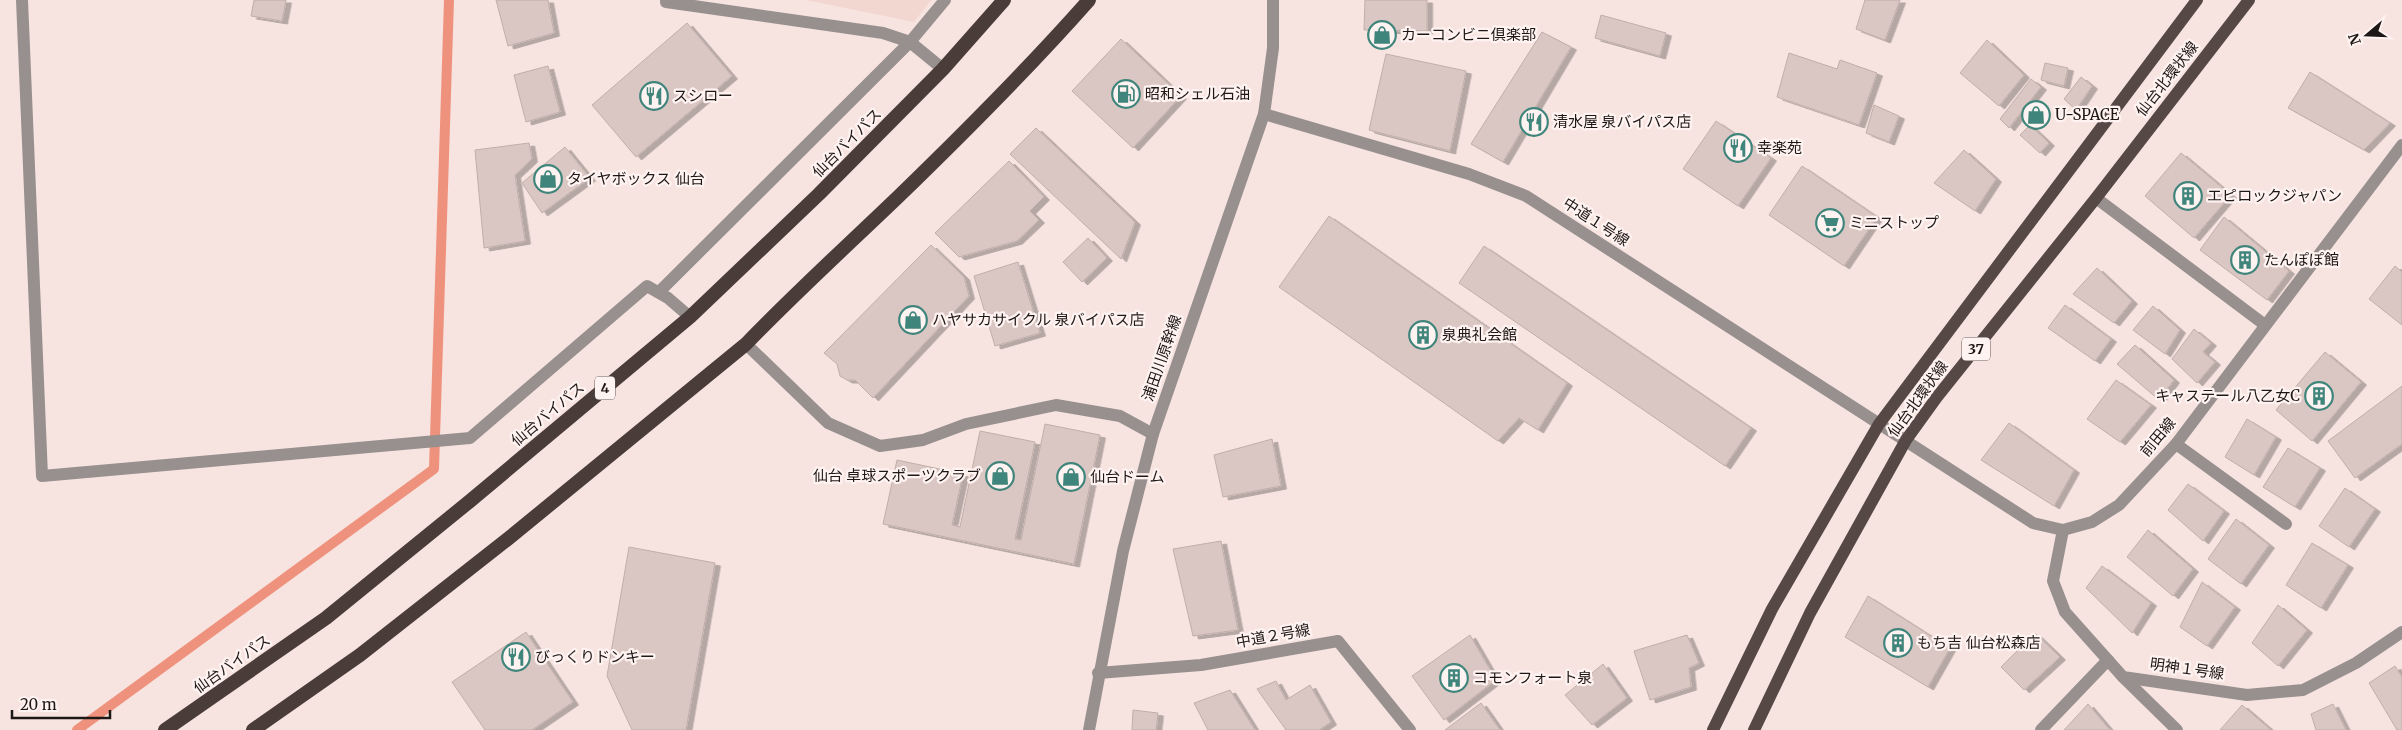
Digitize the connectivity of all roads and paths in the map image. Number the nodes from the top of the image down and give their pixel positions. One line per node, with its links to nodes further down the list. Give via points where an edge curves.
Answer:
1 (22, 0): 14 (street, via 42,476 470,438 647,286)
2 (666, 0): 9 (street, via 883,33)
3 (945, 0): 9 (street)
4 (1004, 0): 10 (highway, 仙台バイパス / 4)
5 (1089, 0): 17 (highway, via 1048,47)
6 (1273, 0): 11 (street, 浦田川原幹線, via 1273,48)
7 (2197, 0): 18 (main road, 仙台北環状線 / 37)
8 (2248, 0): 13 (main road, 仙台北環状線 / 37)
9 (910, 42): 10 (street); 14 (street)
10 (942, 69): 15 (highway, 仙台バイパス / 4, via 819,194)
11 (1264, 114): 18 (street, 中道１号線, via 1469,174 1526,196); 19 (street, 浦田川原幹線)
12 (2402, 145): 16 (street, 前田線)
13 (2096, 198): 16 (street); 20 (main road, 仙台北環状線 / 37)
14 (659, 292): 15 (street)
15 (690, 316): 28 (highway, 仙台バイパス / 4, via 326,618)
16 (2265, 325): 21 (street, 前田線)
17 (746, 344): 19 (street, via 828,423 880,446 923,440 966,424 1056,405 1120,416); 29 (highway, via 368,649)
18 (1880, 424): 20 (street, 中道１号線); 32 (main road, 仙台北環状線 / 37, via 1772,609)
19 (1153, 434): 26 (street, 浦田川原幹線)
20 (1906, 440): 23 (street, 前田線, via 2033,523); 33 (main road, 仙台北環状線 / 37, via 1810,613)
21 (2176, 444): 22 (street); 23 (street, 前田線, via 2119,505 2092,522)
22 (2286, 524)
23 (2062, 530): 25 (street, via 2053,581 2065,612)
24 (2402, 632): 27 (street, 明神１号線, via 2356,663 2303,690 2247,694)
25 (2108, 660): 27 (street); 34 (street)
26 (1098, 673): 30 (street, 浦田川原幹線); 31 (street, 中道２号線, via 1201,664 1338,641)
27 (2124, 677): 35 (street)
28 (165, 730)
29 (253, 730)
30 (1089, 730)
31 (1410, 730)
32 (1713, 730)
33 (1754, 730)
34 (2041, 730)
35 (2177, 730)

